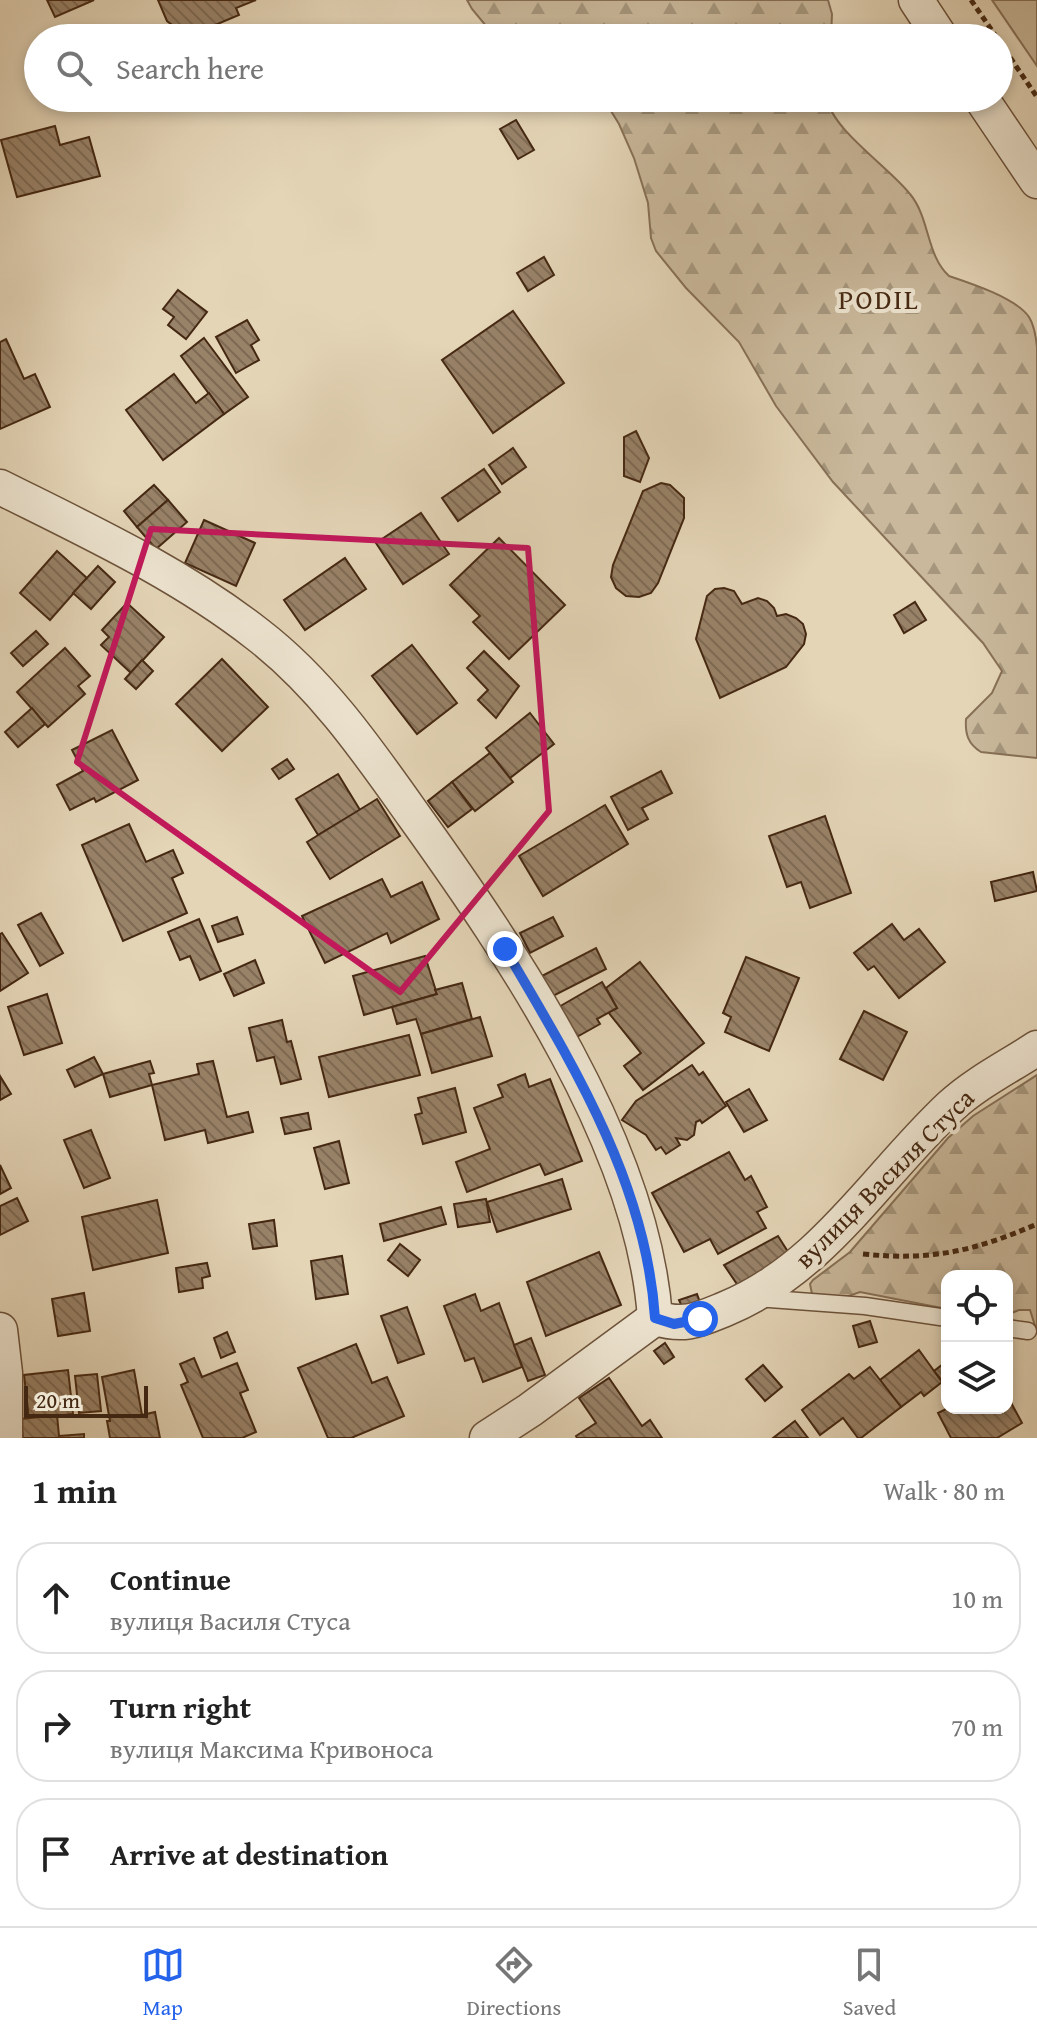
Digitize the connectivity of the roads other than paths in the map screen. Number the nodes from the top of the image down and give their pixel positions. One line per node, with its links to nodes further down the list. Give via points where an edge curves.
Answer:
1 (916, 0): 2 (street)
2 (932, 24)
3 (990, 112): 4 (street)
4 (1037, 181)
5 (0, 487): 9 (street, via 122,548 212,602 288,660 344,720 443,856 552,1028 620,1166 649,1266)
6 (1037, 1048): 7 (street, вулиця Василя Стуса, via 952,1105 825,1243)
7 (752, 1297): 8 (lane); 9 (street, вулиця Василя Стуса, via 688,1322)
8 (941, 1317)
9 (655, 1318): 14 (street)
10 (1013, 1329): 12 (lane)
11 (0, 1330): 13 (street)
12 (1028, 1331)
13 (5, 1438)
14 (487, 1438)

